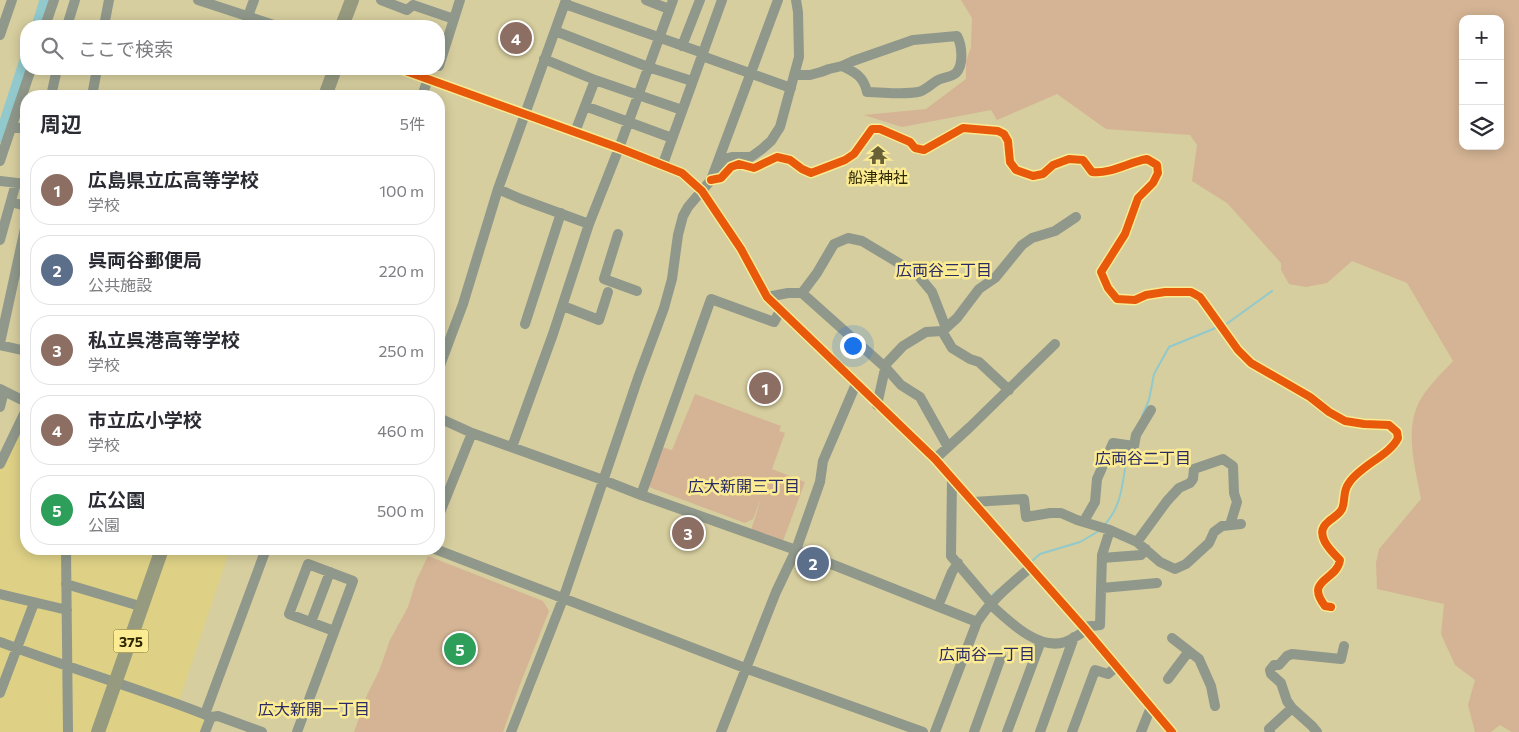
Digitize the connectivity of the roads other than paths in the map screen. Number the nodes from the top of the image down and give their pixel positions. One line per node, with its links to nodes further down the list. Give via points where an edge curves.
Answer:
1 (12, 0): 27 (street)
2 (54, 0): 20 (street)
3 (75, 0): 21 (street)
4 (109, 0): 22 (street)
5 (198, 0): 18 (street)
6 (254, 0): 18 (street)
7 (352, 0): 24 (highway)
8 (360, 0): 25 (highway)
9 (382, 0): 19 (street, via 407,10 413,5)
10 (460, 0): 19 (street)
11 (646, 0): 17 (street)
12 (700, 0): 30 (street)
13 (722, 0): 31 (street)
14 (778, 0): 35 (street)
15 (796, 0): 43 (street, via 798,58)
16 (566, 2): 26 (street); 28 (street)
17 (671, 4): 28 (street)
18 (248, 16): 23 (street)
19 (454, 19): 29 (street)
20 (47, 20)
21 (69, 20)
22 (105, 20)
23 (260, 20)
24 (344, 20)
25 (352, 20)
26 (555, 31): 32 (street); 34 (street)
27 (0, 35)
28 (659, 38): 30 (street); 34 (street)
29 (445, 46)
30 (682, 46): 31 (street)
31 (702, 55): 35 (street); 46 (street)
32 (544, 59): 45 (street); 58 (street)
33 (842, 66): 33 (street, via 856,72 867,92 920,92 957,72 961,46 957,36 913,40); 43 (street, via 810,75)
34 (648, 67): 46 (street); 54 (street)
35 (750, 74): 47 (street); 67 (street)
36 (29, 75): 48 (street)
37 (55, 75): 49 (street)
38 (96, 75): 50 (street)
39 (325, 75): 51 (highway)
40 (333, 75): 52 (highway)
41 (417, 75): 44 (street)
42 (434, 75): 44 (street)
43 (794, 75): 47 (street)
44 (431, 80): 53 (street); 58 (street)
45 (595, 80): 54 (street); 56 (street)
46 (692, 81): 57 (street)
47 (791, 88): 67 (street, via 780,127 771,141 750,156 728,158 720,169)
48 (24, 90)
49 (52, 90)
50 (93, 90)
51 (319, 90)
52 (327, 90)
53 (425, 90)
54 (638, 95): 57 (street); 59 (street)
55 (20, 102): 60 (street)
56 (585, 106): 59 (street); 62 (street)
57 (682, 110): 63 (street)
58 (526, 114): 62 (street); 72 (street)
59 (628, 123): 63 (street); 64 (street)
60 (12, 126): 61 (street); 65 (street)
61 (20, 128)
62 (575, 132): 64 (street)
63 (672, 138): 66 (street)
64 (619, 148): 66 (street); 78 (street)
65 (0, 161)
66 (663, 164): 73 (street, via 682,173)
67 (715, 170): 68 (street)
68 (712, 180): 73 (street); 137 (street, via 721,178 731,167 739,164 754,168 777,157 790,160 811,172 854,154 872,129 880,129 924,150 963,128 998,131 1008,141 1010,162 1016,170 1032,176 1069,160 1083,160 1092,172 1102,173 1137,160 1147,159 1157,165 1158,173 1138,198 1126,234 1100,272 1117,299 1136,300 1165,292 1191,292 1200,297 1251,363 1345,421 1389,425 1397,432 1398,438 1392,446 1349,482 1342,508 1323,526 1325,545 1340,560 1317,593 1325,606)
69 (0, 181): 70 (street)
70 (20, 184)
71 (20, 186): 74 (street)
72 (498, 189): 76 (street); 93 (street)
73 (702, 190): 85 (street, via 741,249); 110 (street, via 683,216 664,308)
74 (11, 202): 75 (street); 80 (street)
75 (20, 204)
76 (561, 212): 78 (street); 88 (street)
77 (1076, 217): 89 (street, via 1055,231 1032,238 1022,245)
78 (589, 224): 86 (street)
79 (618, 234): 82 (street, via 604,279)
80 (0, 240)
81 (20, 252): 90 (street)
82 (637, 291)
83 (608, 292): 86 (street, via 599,320)
84 (802, 292): 85 (street); 89 (street, via 834,244 848,238 862,241 917,274 932,292); 94 (street)
85 (767, 297): 87 (street)
86 (563, 306): 105 (street)
87 (780, 311): 95 (street); 111 (street, via 774,322 711,299)
88 (525, 324)
89 (944, 330): 94 (street, via 926,332 903,346); 97 (street, via 952,348 978,362)
90 (0, 344): 92 (street)
91 (1055, 344): 97 (street)
92 (20, 349)
93 (445, 352)
94 (886, 368): 99 (street); 106 (street, via 901,385 920,397)
95 (856, 384): 99 (street); 118 (street, via 824,461)
96 (2, 390): 98 (street); 100 (street)
97 (1009, 390): 106 (street)
98 (20, 399)
99 (877, 405): 107 (street)
100 (0, 407)
101 (1151, 410): 114 (street, via 1136,435 1134,446 1113,443 1097,479 1095,502)
102 (445, 421): 104 (street)
103 (20, 422): 108 (street)
104 (472, 433): 105 (street); 112 (street)
105 (512, 447): 110 (street)
106 (948, 447): 107 (street)
107 (934, 459): 109 (street)
108 (0, 464)
109 (952, 478): 113 (street); 125 (street, via 951,556)
110 (604, 480): 111 (street); 132 (street)
111 (641, 495): 118 (street)
112 (445, 500)
113 (973, 502): 114 (street, via 1024,499 1026,517 1060,513); 126 (street)
114 (1084, 521): 115 (street)
115 (1110, 530): 116 (street); 124 (street)
116 (1137, 542): 117 (street); 117 (street, via 1167,501 1179,488 1190,483 1194,469 1223,459 1233,466 1237,502 1235,524 1222,526 1214,532 1209,543 1186,564 1175,569 1160,562)
117 (1146, 549): 124 (street, via 1141,555)
118 (796, 550): 135 (street); 153 (street)
119 (445, 553): 132 (street)
120 (66, 555): 129 (street)
121 (160, 555): 136 (highway, 375)
122 (168, 555): 155 (highway, 375)
123 (264, 555): 160 (street)
124 (1102, 558): 130 (street)
125 (958, 563): 134 (street); 135 (street)
126 (1030, 568): 134 (street); 141 (street)
127 (330, 572): 139 (street); 139 (street, via 308,564 289,614); 142 (street, via 353,581)
128 (1157, 583): 130 (street)
129 (66, 584): 136 (street); 138 (street)
130 (1102, 588): 141 (street, via 1100,625)
131 (0, 594): 133 (street)
132 (563, 599): 153 (street); 167 (street)
133 (34, 603): 138 (street); 148 (street)
134 (991, 604): 140 (street); 145 (street, via 1019,630)
135 (938, 606): 140 (street)
136 (142, 607): 155 (highway, 375)
137 (1331, 607)
138 (67, 610): 152 (street)
139 (311, 622): 142 (street)
140 (977, 622): 170 (street)
141 (1085, 628): 143 (street); 151 (street)
142 (334, 631): 166 (street)
143 (1074, 637): 145 (street, via 1064,642); 173 (street)
144 (1172, 638): 149 (street)
145 (1041, 641): 172 (street)
146 (0, 642): 148 (street)
147 (1344, 646): 159 (street, via 1342,659 1292,654 1279,665 1274,665 1271,674 1282,683)
148 (17, 648): 152 (street); 156 (street)
149 (1189, 651): 154 (street); 157 (street, via 1204,668)
150 (1001, 657): 171 (street)
151 (1117, 666): 158 (street); 174 (street, via 1108,674 1095,670)
152 (67, 667): 155 (street); 161 (street)
153 (745, 668): 168 (street); 169 (street)
154 (1168, 679)
155 (120, 683): 160 (street); 162 (highway, 375); 163 (highway, 375)
156 (0, 693)
157 (1215, 706)
158 (1151, 707): 175 (street); 176 (street)
159 (1292, 708): 177 (street, via 1269,729); 178 (street)
160 (208, 716): 164 (street); 165 (street, via 218,716)
161 (68, 732)
162 (98, 732)
163 (108, 732)
164 (204, 732)
165 (262, 732)
166 (297, 732)
167 (511, 732)
168 (721, 732)
169 (923, 732)
170 (936, 732)
171 (974, 732)
172 (1007, 732)
173 (1040, 732)
174 (1072, 732)
175 (1141, 732)
176 (1172, 732)
177 (1270, 732)
178 (1317, 732)

